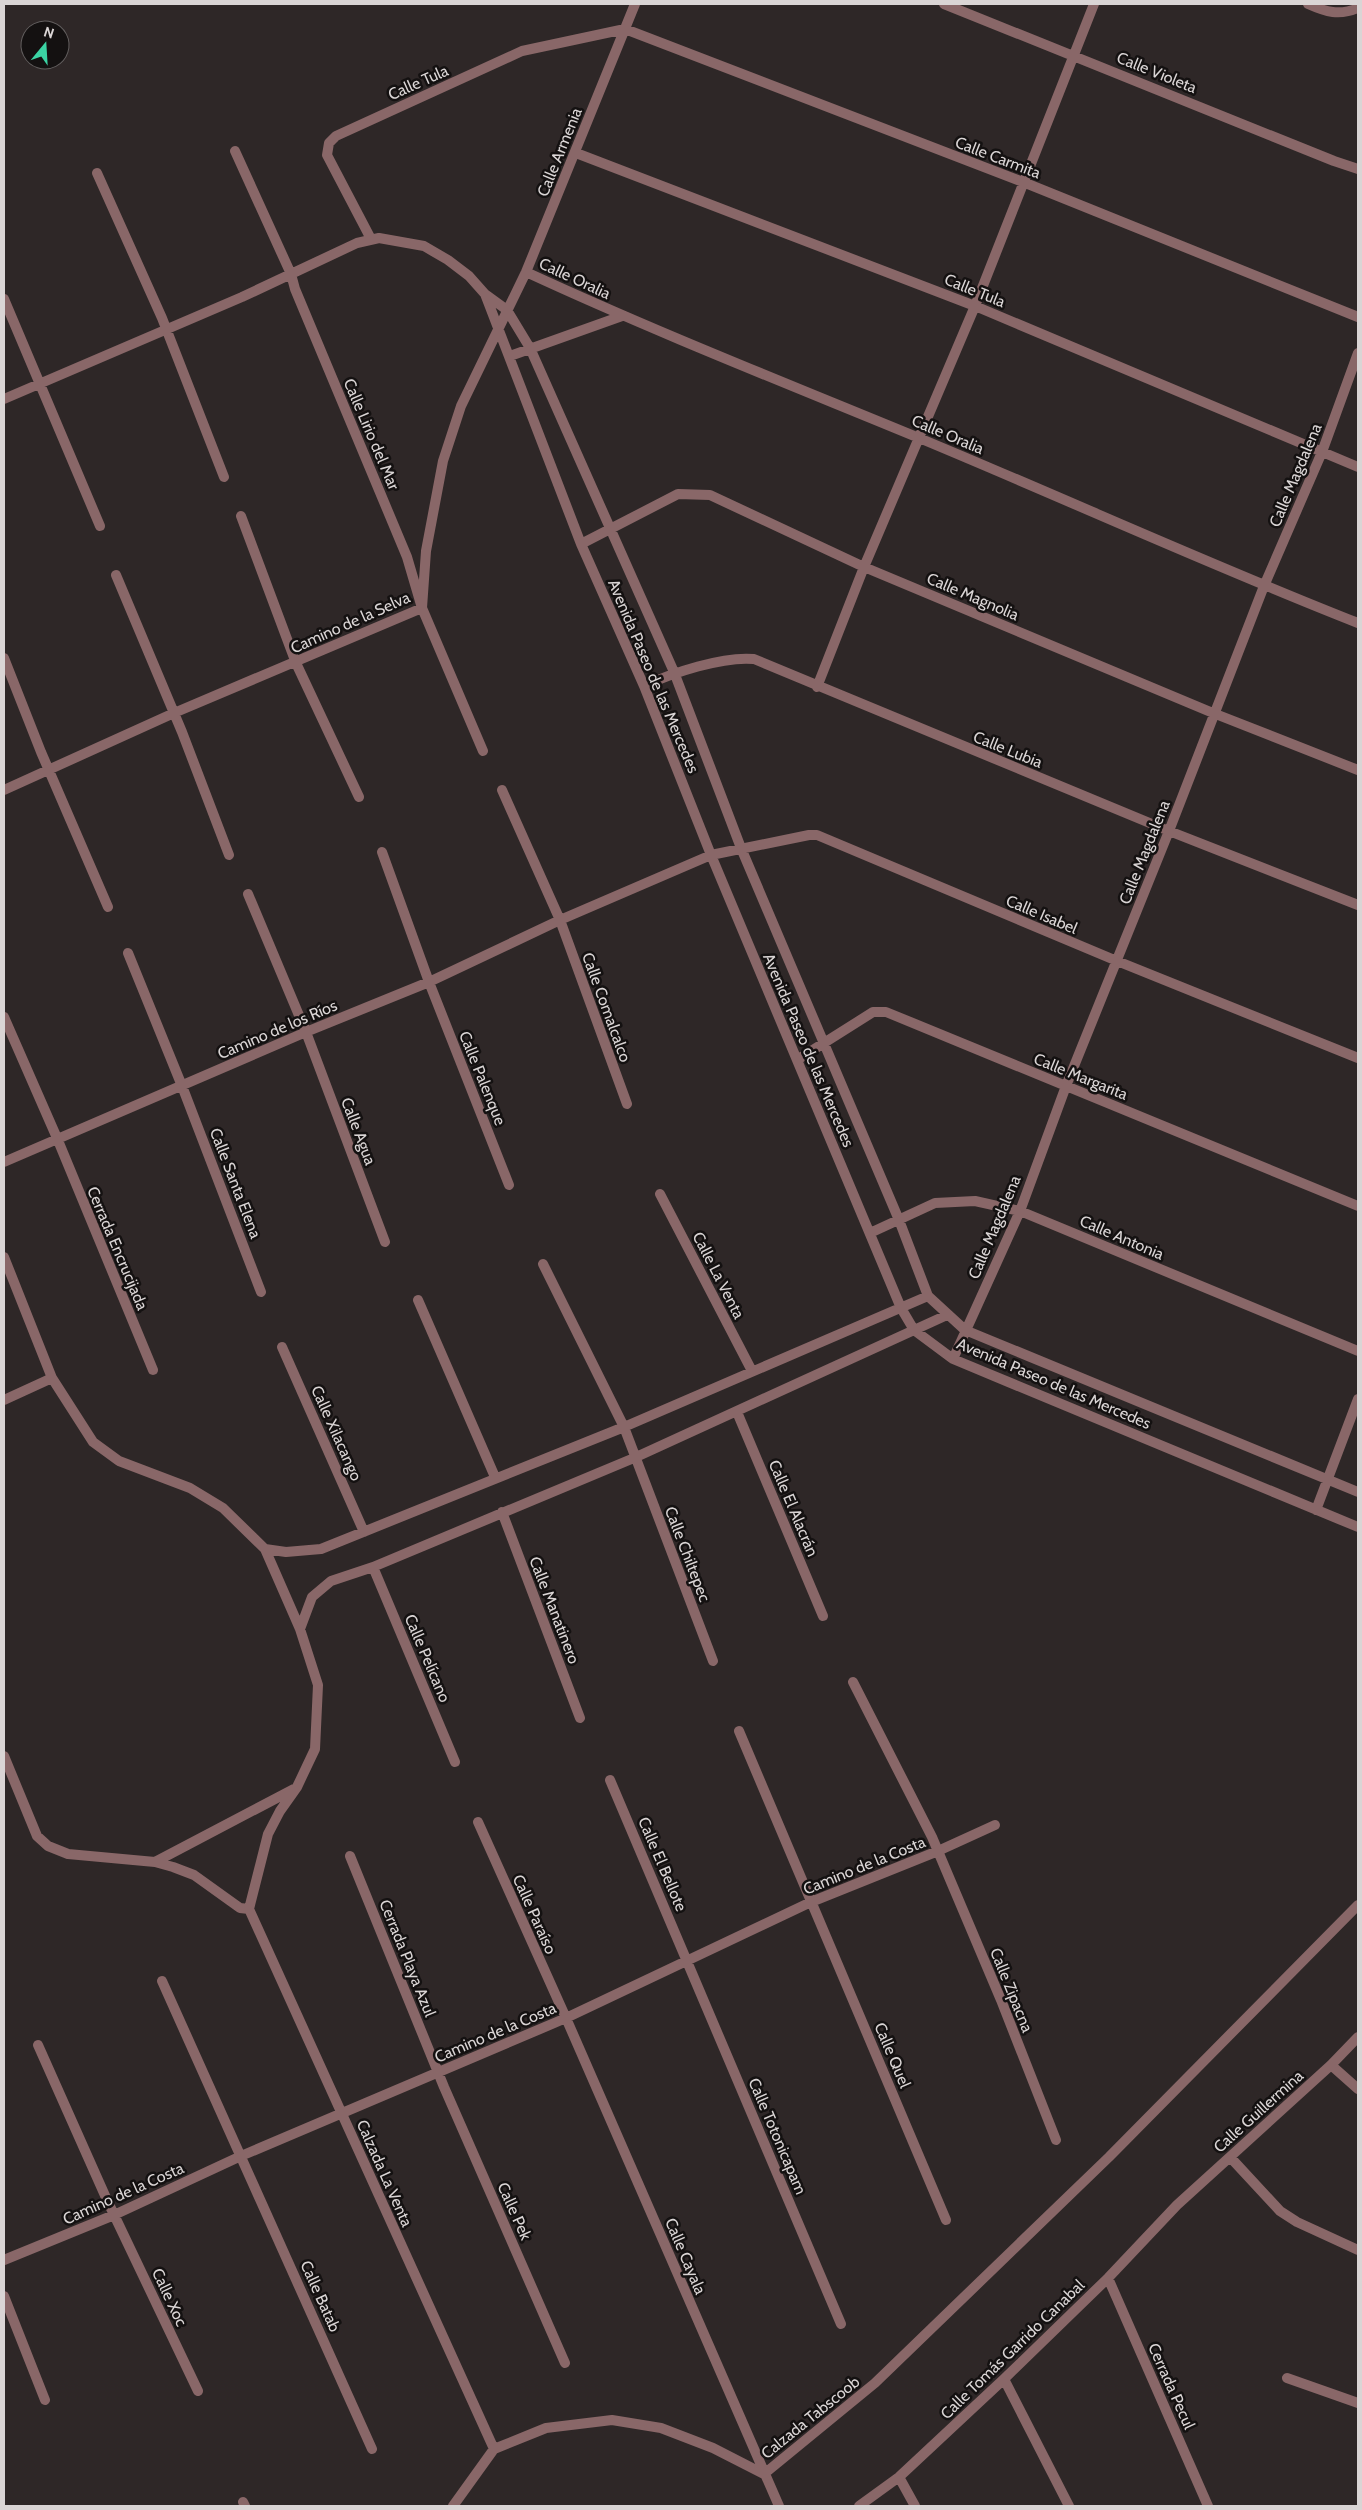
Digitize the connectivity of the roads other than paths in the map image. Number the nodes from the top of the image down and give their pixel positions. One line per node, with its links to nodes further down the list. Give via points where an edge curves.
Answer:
1 (635, 4): 6 (street, Calle Armenia)
2 (944, 4): 7 (street, Calle Violeta)
3 (1094, 4): 7 (street)
4 (1308, 4): 5 (street, via 1327,12 1346,13)
5 (1358, 8)
6 (625, 29): 9 (street, Calle Armenia); 12 (street, Calle Carmita); 13 (street, Calle Tula, via 522,51 336,136 329,143 327,155)
7 (1075, 55): 10 (street, Calle Violeta); 12 (street)
8 (235, 151): 15 (street, Calle Lirio del Mar)
9 (576, 153): 14 (street, Calle Armenia); 18 (street, Calle Tula)
10 (1358, 169)
11 (97, 173): 23 (street)
12 (1023, 182): 18 (street); 21 (street, Calle Carmita)
13 (371, 239): 15 (street); 16 (street, via 400,240 424,246 462,270)
14 (526, 272): 19 (street, Calle Armenia); 20 (street, Calle Oralia)
15 (291, 274): 23 (street); 40 (street, Calle Lirio del Mar, via 407,557)
16 (485, 294): 19 (street); 22 (street, Avenida Paseo de las Mercedes)
17 (4, 299): 27 (street)
18 (975, 306): 29 (street); 30 (street, Calle Tula)
19 (507, 310): 22 (street, Camino de la Selva); 24 (street, Avenida Paseo de las Mercedes)
20 (622, 316): 24 (street); 29 (street, Calle Oralia)
21 (1358, 317)
22 (499, 327): 26 (street, Avenida Paseo de las Mercedes); 40 (street, Camino de la Selva, via 461,406 443,461 426,551)
23 (166, 331): 27 (street); 32 (street)
24 (530, 348): 26 (street); 35 (street, Avenida Paseo de las Mercedes)
25 (1358, 353): 30 (street, Calle Magdalena)
26 (510, 356): 36 (street, Avenida Paseo de las Mercedes)
27 (41, 383): 28 (street); 34 (street)
28 (4, 399)
29 (920, 439): 37 (street); 39 (street, Calle Oralia)
30 (1322, 452): 31 (street, Calle Tula); 39 (street, Calle Magdalena)
31 (1358, 467)
32 (224, 477)
33 (241, 516): 43 (street)
34 (100, 526)
35 (610, 529): 36 (street, Calle Magnolia); 37 (street, Calle Magnolia, via 678,494 710,495); 44 (street, Avenida Paseo de las Mercedes)
36 (581, 544): 45 (street, Avenida Paseo de las Mercedes)
37 (864, 567): 46 (street); 48 (street, Calle Magnolia)
38 (116, 575): 47 (street)
39 (1264, 586): 41 (street, Calle Oralia); 48 (street, Calle Magdalena)
40 (422, 608): 43 (street, Camino de la Selva); 49 (street, Calle Lirio del Mar)
41 (1358, 622)
42 (4, 658): 50 (street)
43 (296, 662): 47 (street, Camino de la Selva); 54 (street)
44 (674, 672): 45 (street, Calle Lubia); 46 (street, Calle Lubia, via 747,658); 56 (street, Avenida Paseo de las Mercedes)
45 (644, 686): 59 (street, Avenida Paseo de las Mercedes)
46 (817, 687): 55 (street, Calle Lubia)
47 (174, 713): 50 (street, Camino de la Selva); 58 (street)
48 (1213, 713): 51 (street, Calle Magnolia); 55 (street, Calle Magdalena)
49 (484, 751)
50 (49, 770): 52 (street, Camino de la Selva); 62 (street)
51 (1358, 770)
52 (4, 790)
53 (502, 790): 63 (street, Calle Comalcalco)
54 (359, 797)
55 (1169, 831): 61 (street, Calle Lubia); 65 (street, Calle Magdalena)
56 (741, 848): 59 (street, Calle Isabel); 65 (street, Calle Isabel, via 817,835); 69 (street, Avenida Paseo de las Mercedes)
57 (382, 852): 66 (street, Calle Palenque)
58 (230, 855)
59 (710, 855): 63 (street, Calle Isabel); 71 (street, Avenida Paseo de las Mercedes)
60 (248, 894): 68 (street, Calle Agua)
61 (1358, 906)
62 (108, 907)
63 (560, 920): 66 (street, Camino de los Ríos); 74 (street, Calle Comalcalco)
64 (128, 952): 72 (street, Calle Santa Elena)
65 (1116, 961): 70 (street, Calle Isabel); 73 (street, Calle Magdalena)
66 (429, 982): 68 (street, Camino de los Ríos); 77 (street, Calle Palenque)
67 (4, 1017): 75 (street, Cerrada Encrucijada)
68 (306, 1032): 72 (street, Camino de los Ríos); 83 (street, Calle Agua)
69 (823, 1043): 71 (street, Calle Margarita); 73 (street, Calle Margarita, via 873,1012 886,1012); 81 (street, Avenida Paseo de las Mercedes)
70 (1358, 1058)
71 (797, 1060): 82 (street, Avenida Paseo de las Mercedes)
72 (182, 1086): 75 (street, Camino de los Ríos); 86 (street, Calle Santa Elena)
73 (1066, 1086): 79 (street, Calle Margarita); 80 (street, Calle Magdalena)
74 (627, 1104)
75 (57, 1138): 76 (street, Camino de los Ríos); 96 (street, Cerrada Encrucijada)
76 (4, 1162)
77 (509, 1185)
78 (660, 1194): 97 (street, Calle La Venta)
79 (1358, 1206)
80 (1020, 1211): 81 (street, Calle Antonia, via 976,1201 935,1204); 92 (street, Calle Magdalena); 94 (street, Calle Antonia)
81 (899, 1220): 82 (street, Calle Antonia); 87 (street, Avenida Paseo de las Mercedes)
82 (870, 1233): 89 (street, Avenida Paseo de las Mercedes)
83 (385, 1242)
84 (4, 1257): 98 (street)
85 (543, 1264): 102 (street, Calle Chiltepec)
86 (262, 1292)
87 (928, 1296): 89 (street); 90 (street, Avenida Paseo de las Mercedes)
88 (418, 1300): 104 (street)
89 (901, 1308): 91 (street, Avenida Paseo de las Mercedes); 97 (street)
90 (947, 1315): 91 (street); 92 (street, Avenida Paseo de las Mercedes)
91 (914, 1330): 95 (street, Avenida Paseo de las Mercedes); 101 (street)
92 (965, 1330): 95 (street, Calle Magdalena); 105 (street, Avenida Paseo de las Mercedes)
93 (282, 1347): 110 (street, Calle Xilacango)
94 (1358, 1351)
95 (953, 1359): 107 (street, Avenida Paseo de las Mercedes)
96 (153, 1370)
97 (752, 1371): 102 (street)
98 (52, 1378): 100 (street); 111 (street, via 93,1442 119,1461 190,1488 223,1508)
99 (1358, 1399): 105 (street)
100 (4, 1400)
101 (737, 1412): 103 (street); 113 (street, Calle El Alacrán)
102 (624, 1427): 103 (street, Calle Chiltepec); 104 (street)
103 (634, 1458): 108 (street); 115 (street, Calle Chiltepec)
104 (495, 1477): 110 (street)
105 (1327, 1480): 106 (street, Avenida Paseo de las Mercedes); 107 (street)
106 (1358, 1492)
107 (1316, 1510): 109 (street, Avenida Paseo de las Mercedes)
108 (502, 1512): 112 (street); 117 (street, Calle Manatinero)
109 (1358, 1527)
110 (364, 1532): 111 (street, via 321,1549 292,1552)
111 (266, 1549): 114 (street)
112 (372, 1566): 114 (street, via 331,1581 312,1597); 120 (street, Calle Pelícano)
113 (823, 1616)
114 (300, 1629): 122 (street, via 318,1694 315,1749)
115 (713, 1660)
116 (853, 1682): 125 (street, Calle Zipacna)
117 (580, 1718)
118 (739, 1731): 128 (street, Calle Quel)
119 (4, 1756): 127 (street, via 37,1836 48,1846 68,1854)
120 (455, 1762)
121 (610, 1780): 131 (street, Calle El Bellote)
122 (297, 1787): 127 (street); 130 (street, via 268,1834)
123 (478, 1822): 133 (street, Calle Paraíso)
124 (995, 1825): 125 (street, Camino de la Costa)
125 (938, 1851): 128 (street, Camino de la Costa); 140 (street, Calle Zipacna)
126 (350, 1856): 137 (street, Cerrada Playa Azul)
127 (155, 1862): 130 (street, via 194,1876 240,1908)
128 (812, 1902): 131 (street, Camino de la Costa); 145 (street, Calle Quel)
129 (1358, 1905): 159 (street, Calzada Tabscoob, via 1109,2156 875,2383)
130 (249, 1909): 139 (street, Calzada La Venta)
131 (689, 1960): 133 (street, Camino de la Costa); 150 (street, Calle Totonicapam)
132 (162, 1981): 141 (street, Calle Batab)
133 (566, 2018): 137 (street, Camino de la Costa); 159 (street, Calle Cayala)
134 (1358, 2037): 136 (street, Calle Guillermina)
135 (38, 2045): 144 (street, Calle Xoc)
136 (1331, 2065): 138 (street); 142 (street, Calle Guillermina)
137 (438, 2072): 139 (street, Camino de la Costa); 151 (street, Calle Pek)
138 (1358, 2089)
139 (342, 2114): 141 (street, Camino de la Costa); 158 (street, Calzada La Venta)
140 (1056, 2140)
141 (241, 2156): 144 (street, Camino de la Costa); 157 (street, Calle Batab)
142 (1230, 2157): 143 (street, Calle Guillermina); 146 (street, via 1280,2211)
143 (1177, 2205): 148 (street, Calle Tomás Garrido Canabal)
144 (114, 2215): 147 (street, Camino de la Costa); 154 (street, Calle Xoc)
145 (946, 2220)
146 (1358, 2250)
147 (4, 2260)
148 (1108, 2278): 153 (street, Calle Tomás Garrido Canabal); 166 (street, Cerrada Pecul)
149 (4, 2296): 155 (street)
150 (840, 2324)
151 (566, 2363)
152 (1287, 2378): 156 (street)
153 (1004, 2379): 160 (street, Calle Tomás Garrido Canabal); 165 (street)
154 (198, 2391)
155 (45, 2400)
156 (1358, 2403)
157 (372, 2449)
158 (494, 2449): 159 (street, Calzada Tabscoob, via 546,2428 612,2420 662,2428 713,2448); 161 (street)
159 (764, 2474): 162 (street, Calle Cayala)
160 (899, 2477): 163 (street, Calle Tomás Garrido Canabal); 164 (street)
161 (453, 2506)
162 (779, 2506)
163 (859, 2506)
164 (915, 2506)
165 (1069, 2506)
166 (1208, 2506)

